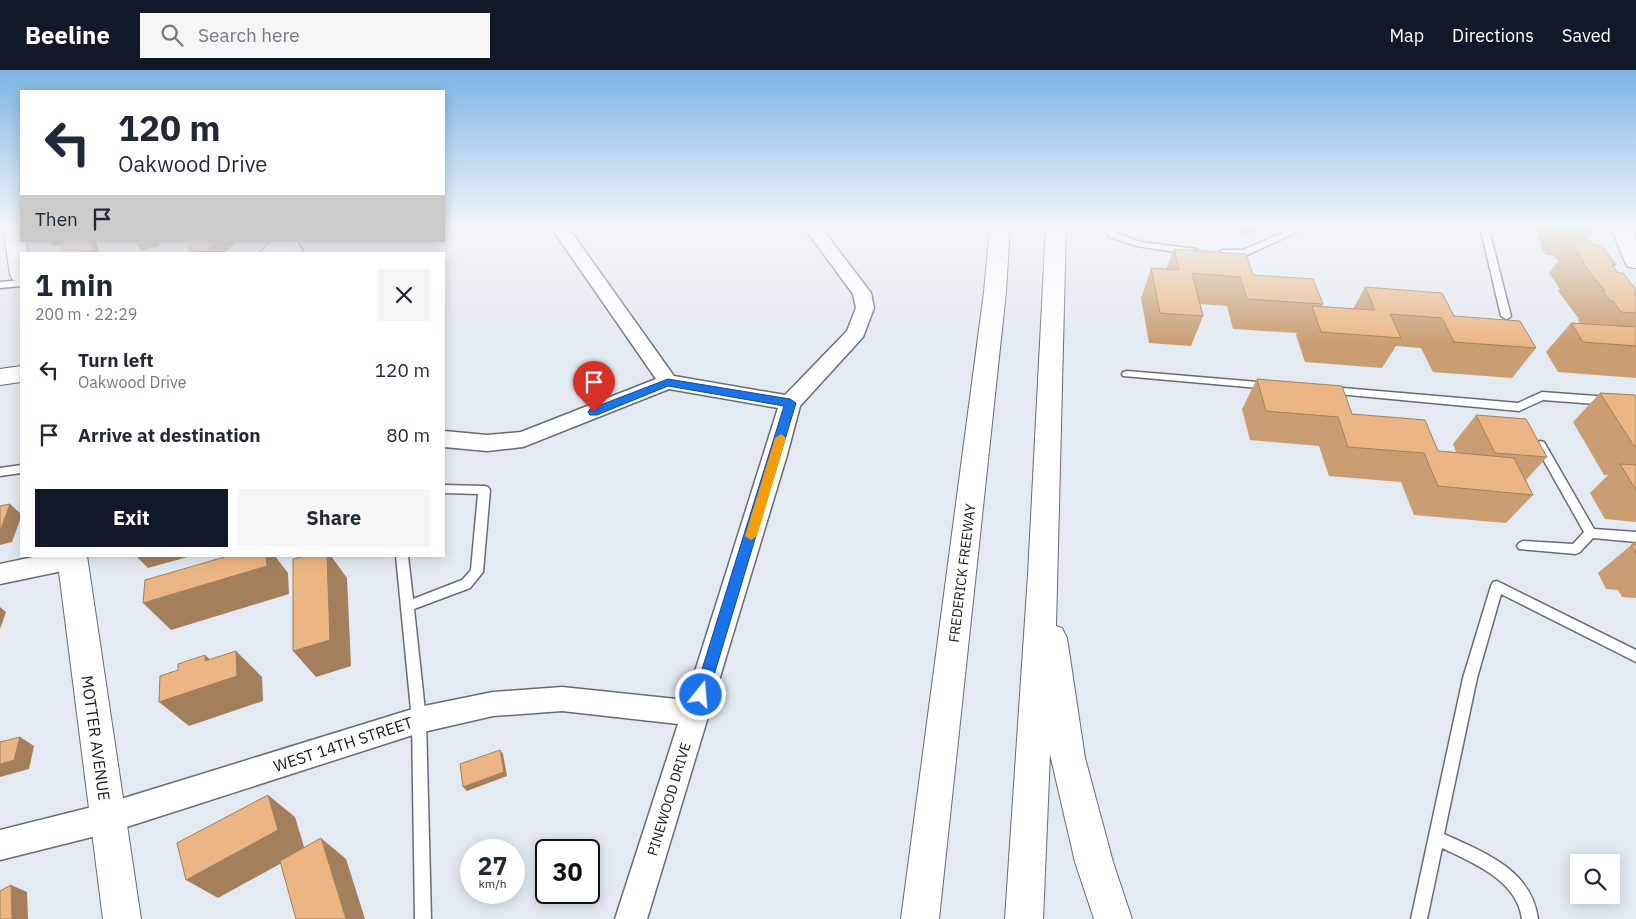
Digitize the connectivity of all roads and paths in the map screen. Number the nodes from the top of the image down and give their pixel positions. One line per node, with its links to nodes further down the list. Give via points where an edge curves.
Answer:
1 (586, 266): 12 (street)
2 (841, 266): 15 (street, PINEWOOD DRIVE, via 862,293 865,308 856,333)
3 (997, 266): 39 (main road, FREDERICK FREEWAY)
4 (1054, 266): 28 (main road)
5 (1494, 266): 8 (lane)
6 (20, 283): 7 (lane)
7 (0, 285)
8 (1506, 316)
9 (20, 374): 11 (main road)
10 (1127, 374): 13 (lane)
11 (0, 377)
12 (668, 382): 15 (street); 18 (street, via 523,439 487,443)
13 (1284, 387)
14 (1323, 390): 16 (lane, via 1521,411 1542,396)
15 (790, 403): 31 (street, PINEWOOD DRIVE)
16 (1636, 403)
17 (1533, 432): 22 (lane)
18 (445, 439)
19 (20, 469): 20 (lane)
20 (0, 472)
21 (445, 488): 29 (lane, via 484,490 477,572 466,584)
22 (1590, 533): 23 (lane); 24 (lane, via 1576,549)
23 (1636, 537)
24 (1523, 546)
25 (402, 557): 29 (lane)
26 (72, 558): 27 (street); 33 (main road, MOTTER AVENUE)
27 (0, 574)
28 (1042, 575): 40 (main road); 41 (main road, via 1068,758 1094,862)
29 (407, 606): 32 (lane)
30 (1636, 656): 34 (lane, via 1497,586 1470,678)
31 (695, 713): 32 (street, WEST 14TH STREET, via 562,699 492,704); 38 (street, PINEWOOD DRIVE)
32 (419, 720): 33 (street, WEST 14TH STREET); 37 (lane)
33 (108, 818): 35 (street, WEST 14TH STREET); 36 (main road, MOTTER AVENUE)
34 (1435, 837): 42 (lane); 43 (lane, via 1488,864 1521,887 1531,912)
35 (0, 845)
36 (122, 919)
37 (423, 919)
38 (631, 919)
39 (920, 919)
40 (1024, 919)
41 (1113, 919)
42 (1419, 919)
43 (1530, 919)

